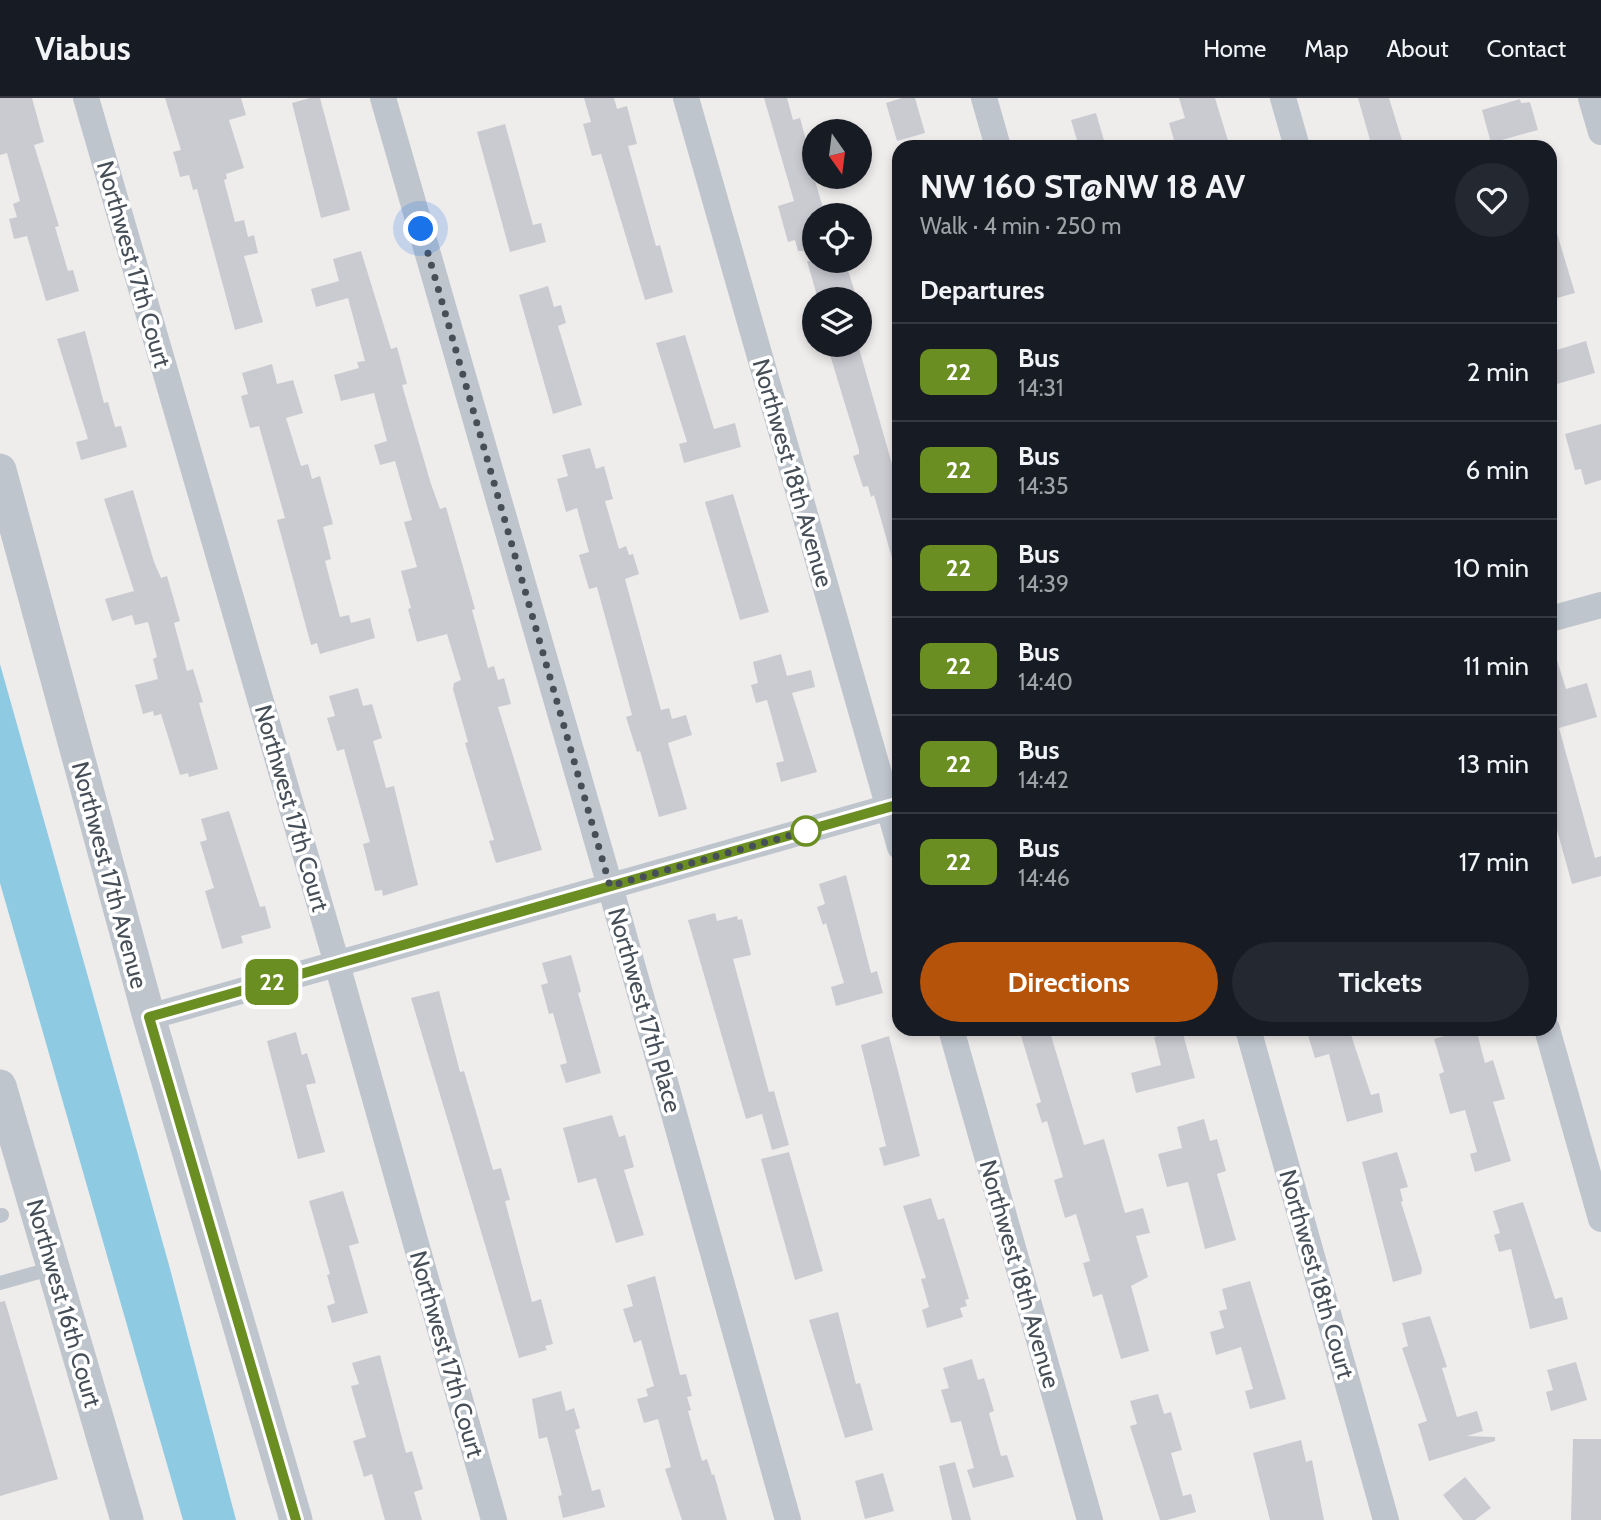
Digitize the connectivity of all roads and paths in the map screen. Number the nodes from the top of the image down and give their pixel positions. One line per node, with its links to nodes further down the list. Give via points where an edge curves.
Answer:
1 (86, 98): 16 (street, Northwest 17th Court)
2 (383, 98): 15 (street, Northwest 17th Place)
3 (686, 98): 13 (street, Northwest 18th Avenue)
4 (984, 98): 8 (street)
5 (1283, 98): 9 (street)
6 (1591, 98): 7 (street)
7 (1601, 132)
8 (996, 140)
9 (1295, 140)
10 (0, 470): 17 (street, Northwest 17th Avenue)
11 (1601, 605): 12 (street)
12 (1557, 618)
13 (892, 799)
14 (892, 807): 15 (street)
15 (610, 886): 16 (street); 28 (street, Northwest 17th Place)
16 (337, 964): 17 (street); 27 (street, Northwest 17th Court)
17 (149, 1017): 26 (street, Northwest 17th Avenue)
18 (953, 1036): 29 (street, Northwest 18th Avenue)
19 (1250, 1036): 30 (street, Northwest 18th Court)
20 (1549, 1036): 22 (street)
21 (0, 1086): 23 (street, Northwest 16th Court)
22 (1601, 1219)
23 (53, 1268): 24 (lane); 25 (street, Northwest 16th Court)
24 (0, 1283)
25 (127, 1520)
26 (296, 1520)
27 (494, 1520)
28 (788, 1520)
29 (1090, 1520)
30 (1386, 1520)

